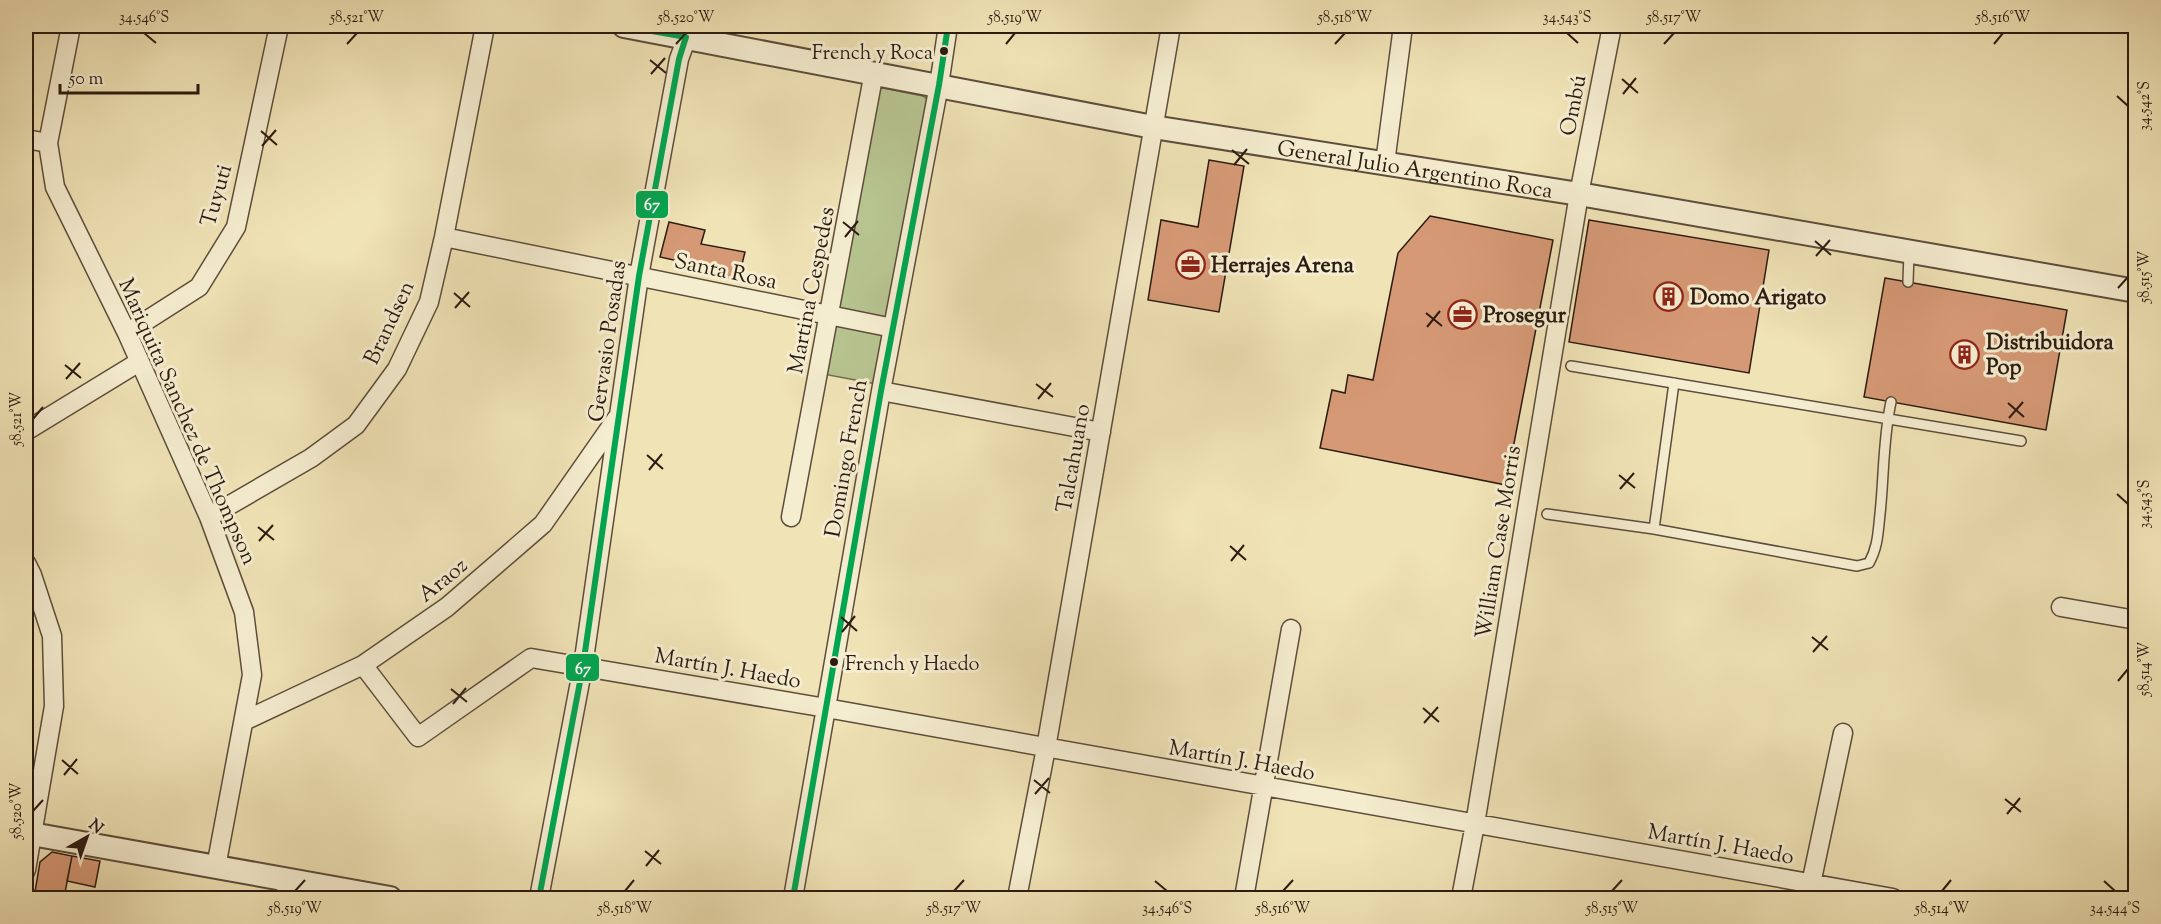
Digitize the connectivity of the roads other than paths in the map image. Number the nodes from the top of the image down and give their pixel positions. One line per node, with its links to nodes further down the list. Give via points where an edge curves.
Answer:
1 (71, 26): 14 (street)
2 (279, 26): 24 (street, Tuyuti, via 236,227 200,287)
3 (485, 26): 17 (street, Brandsen)
4 (624, 26): 9 (street, General Julio Argentino Roca)
5 (948, 26): 11 (street, Domingo French)
6 (1171, 26): 12 (street, Talcahuano)
7 (1403, 26): 15 (street)
8 (1612, 26): 16 (street, Ombú)
9 (689, 31): 10 (street, General Julio Argentino Roca); 19 (street, Gervasio Posadas, via 679,58)
10 (874, 72): 11 (street, General Julio Argentino Roca); 22 (street, Martina Cespedes)
11 (939, 85): 12 (street, General Julio Argentino Roca); 23 (street, Domingo French)
12 (1153, 127): 15 (street, General Julio Argentino Roca); 33 (street, Talcahuano)
13 (26, 139): 14 (street)
14 (48, 143): 24 (street, Mariquita Sanchez de Thompson, via 55,187)
15 (1385, 163): 16 (street, General Julio Argentino Roca)
16 (1579, 194): 18 (street, General Julio Argentino Roca); 50 (street, William Case Morris)
17 (444, 237): 19 (street, Santa Rosa); 36 (street, Brandsen, via 429,302 397,369 356,425 311,458)
18 (1909, 252): 20 (lane); 21 (street, General Julio Argentino Roca)
19 (639, 276): 22 (street, Santa Rosa); 30 (street, Gervasio Posadas)
20 (1908, 282)
21 (2136, 291)
22 (830, 316): 23 (street, Santa Rosa); 37 (street, Martina Cespedes)
23 (893, 328): 28 (street, Domingo French)
24 (128, 333): 25 (street, Mariquita Sanchez de Thompson)
25 (139, 362): 32 (street); 36 (street, Mariquita Sanchez de Thompson)
26 (1571, 366): 27 (lane)
27 (1674, 383): 31 (lane); 38 (lane)
28 (881, 391): 33 (street); 45 (street, Domingo French)
29 (1891, 402): 31 (lane)
30 (620, 414): 43 (street, Araoz, via 543,525 447,608); 44 (street, Gervasio Posadas)
31 (1887, 420): 34 (lane); 38 (lane, via 1876,551 1869,564 1857,566)
32 (26, 431)
33 (1101, 432): 48 (street, Talcahuano)
34 (2021, 441)
35 (1547, 514): 38 (lane)
36 (209, 517): 46 (street, Mariquita Sanchez de Thompson, via 244,612 252,675)
37 (791, 518)
38 (1654, 529)
39 (26, 564): 51 (street, via 52,636 54,706)
40 (2061, 607): 41 (street)
41 (2136, 620)
42 (1291, 629): 49 (street)
43 (363, 665): 44 (street, via 418,737 531,658); 46 (street, Araoz)
44 (583, 666): 45 (street, Martín J. Haedo); 57 (street, Gervasio Posadas)
45 (826, 708): 48 (street, Martín J. Haedo); 58 (street, Domingo French)
46 (244, 721): 52 (street, Mariquita Sanchez de Thompson)
47 (1843, 733): 55 (street)
48 (1046, 748): 49 (street, Martín J. Haedo); 59 (street, Talcahuano)
49 (1264, 787): 50 (street, Martín J. Haedo); 60 (street)
50 (1475, 824): 55 (street, Martín J. Haedo); 61 (street, William Case Morris)
51 (29, 833): 52 (street); 53 (street)
52 (216, 867): 54 (street)
53 (26, 870)
54 (286, 889): 56 (street)
55 (1810, 891): 62 (street, Martín J. Haedo)
56 (390, 898)
57 (539, 898)
58 (793, 898)
59 (1017, 898)
60 (1244, 898)
61 (1461, 898)
62 (1893, 898)

